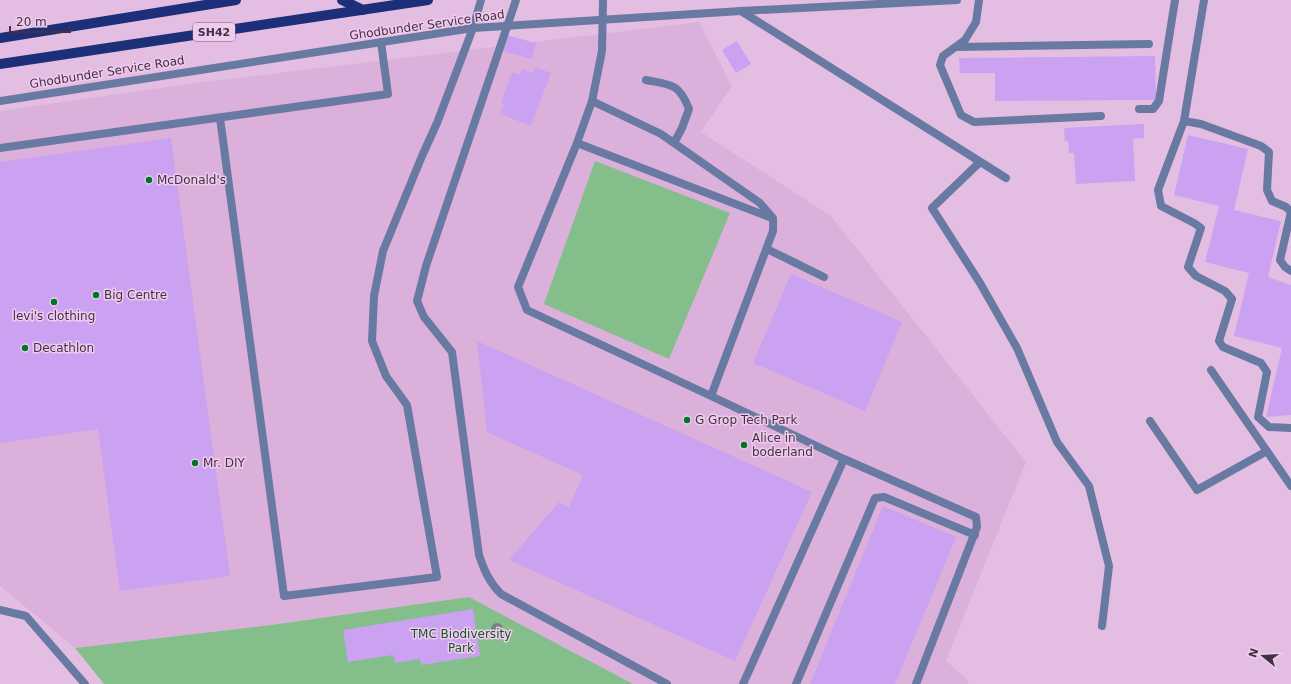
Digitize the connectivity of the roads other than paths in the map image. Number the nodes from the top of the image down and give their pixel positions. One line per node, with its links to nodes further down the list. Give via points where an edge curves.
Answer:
1 (236, 0): 16 (main road)
2 (342, 0): 11 (main road)
3 (428, 0): 11 (main road, SH42)
4 (481, 0): 15 (street)
5 (516, 0): 14 (street)
6 (603, 0): 13 (street)
7 (957, 0): 12 (street, Ghodbunder Service Road)
8 (979, 0): 19 (street, via 976,22 966,40)
9 (1175, 0): 24 (street, via 1159,101 1153,109)
10 (1204, 0): 27 (street)
11 (363, 10): 20 (main road, SH42)
12 (741, 11): 13 (street, Ghodbunder Service Road); 31 (street)
13 (603, 19): 14 (street, Ghodbunder Service Road); 22 (street, via 602,51)
14 (508, 26): 15 (street, Ghodbunder Service Road); 48 (street, via 426,266 417,301 424,317 452,352 479,555 487,577 501,594)
15 (473, 28): 17 (street, Ghodbunder Service Road); 26 (street, via 437,123 383,251 374,296 372,341 386,376 407,405 437,577 284,596)
16 (0, 38)
17 (381, 42): 23 (street, Ghodbunder Service Road); 26 (street, via 388,94)
18 (1149, 44): 19 (street)
19 (956, 47): 25 (street, via 943,56 940,66 961,115 974,122)
20 (0, 64)
21 (646, 80): 29 (street, via 673,85 684,97 689,109)
22 (592, 100): 28 (street); 29 (street)
23 (0, 101)
24 (1139, 109)
25 (1101, 116)
26 (220, 118): 30 (street)
27 (1184, 120): 35 (street, via 1261,146 1269,152 1267,190 1272,201 1291,212 1280,260); 40 (street, via 1158,190 1161,206 1201,228 1188,267 1196,276 1225,291 1232,299 1220,341 1223,347 1261,363 1267,372 1258,417 1269,427)
28 (577, 143): 33 (street); 38 (street, via 518,287 527,310)
29 (674, 143): 33 (street, via 760,202)
30 (0, 148)
31 (980, 162): 32 (street); 46 (street, via 932,208 980,283 1017,348 1057,442 1089,486 1110,566)
32 (1006, 178)
33 (773, 218): 34 (street, via 774,231)
34 (767, 249): 36 (street); 38 (street)
35 (1291, 271)
36 (824, 277)
37 (1211, 370): 41 (street)
38 (711, 396): 42 (street)
39 (1150, 421): 41 (street, via 1197,490)
40 (1291, 428)
41 (1267, 451): 43 (street)
42 (844, 459): 44 (street, via 976,517); 49 (street)
43 (1291, 486)
44 (975, 535): 50 (street, via 884,497 875,498); 51 (street)
45 (0, 610): 47 (street, via 26,616)
46 (1102, 626)
47 (81, 683)
48 (667, 684)
49 (743, 684)
50 (796, 684)
51 (916, 684)

